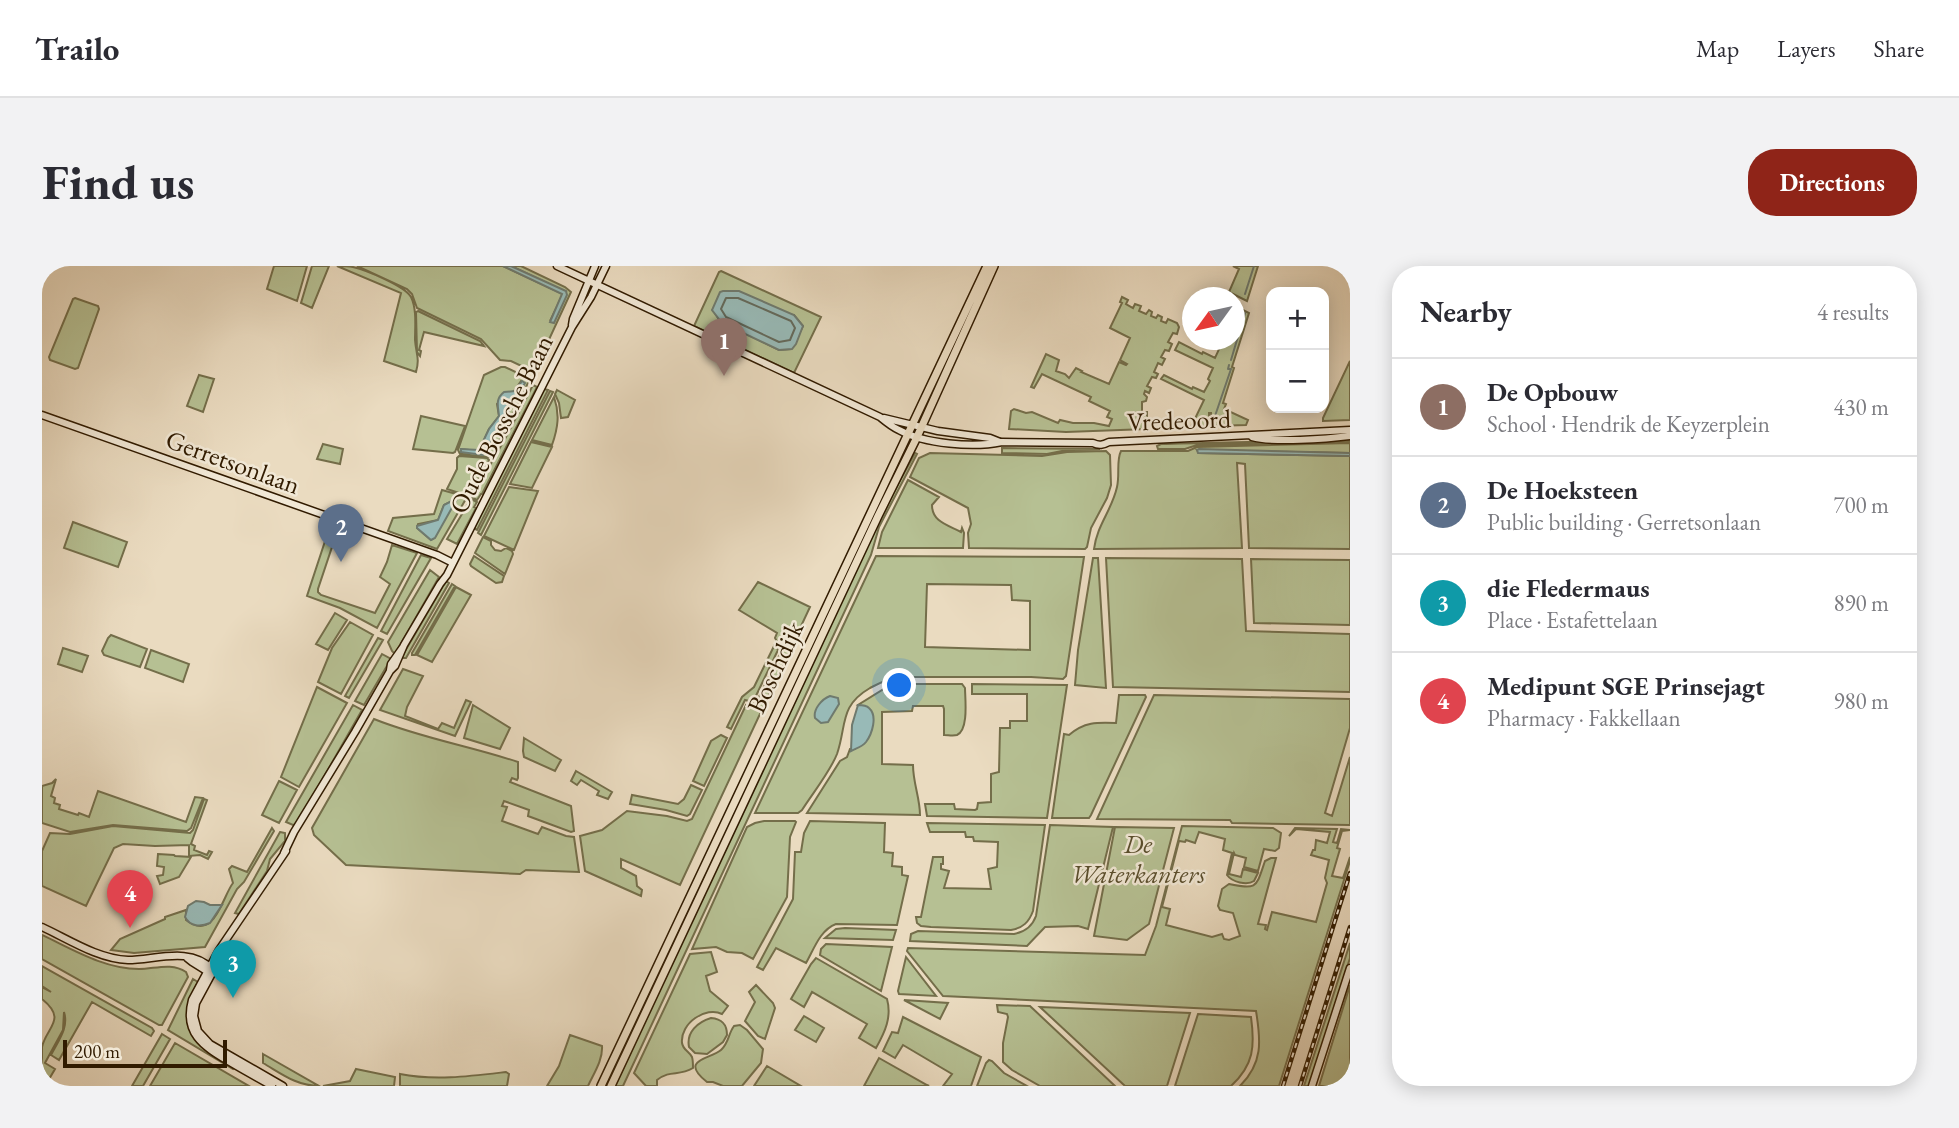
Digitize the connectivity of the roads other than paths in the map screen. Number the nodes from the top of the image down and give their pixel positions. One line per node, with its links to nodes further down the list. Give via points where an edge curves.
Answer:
1 (557, 266): 6 (street)
2 (595, 266): 6 (street, Oude Bossche Baan)
3 (606, 266): 7 (street, Oude Bossche Baan)
4 (986, 266): 11 (main road, Boschdijk)
5 (994, 266): 12 (main road, Boschdijk)
6 (589, 281): 7 (street); 8 (street, Oude Bossche Baan)
7 (598, 285): 8 (street, Oude Bossche Baan); 10 (street)
8 (572, 327): 19 (street, Oude Bossche Baan)
9 (42, 415): 19 (street, Gerretsonlaan)
10 (880, 418): 11 (street, Vredeoord); 14 (street, Vredeoord)
11 (911, 425): 12 (street, Vredeoord); 14 (main road, Boschdijk)
12 (921, 428): 17 (main road, Boschdijk); 18 (street, Vredeoord)
13 (1350, 430): 15 (street, Vredeoord)
14 (908, 433): 17 (street, Vredeoord); 25 (main road, Boschdijk)
15 (1250, 436): 16 (street, Vredeoord); 18 (street, Vredeoord)
16 (1350, 436)
17 (917, 437): 18 (street, Vredeoord, via 955,443); 26 (main road, Boschdijk)
18 (1002, 442)
19 (451, 563): 22 (street, Oude Bossche Baan, via 298,834)
20 (42, 927): 22 (street, via 110,957 178,956)
21 (1350, 968): 27 (street)
22 (210, 970): 23 (street, via 191,1000 194,1033 208,1049); 24 (street, via 196,1003 198,1031 210,1044)
23 (272, 1086)
24 (284, 1086)
25 (601, 1086)
26 (611, 1086)
27 (1312, 1086)

